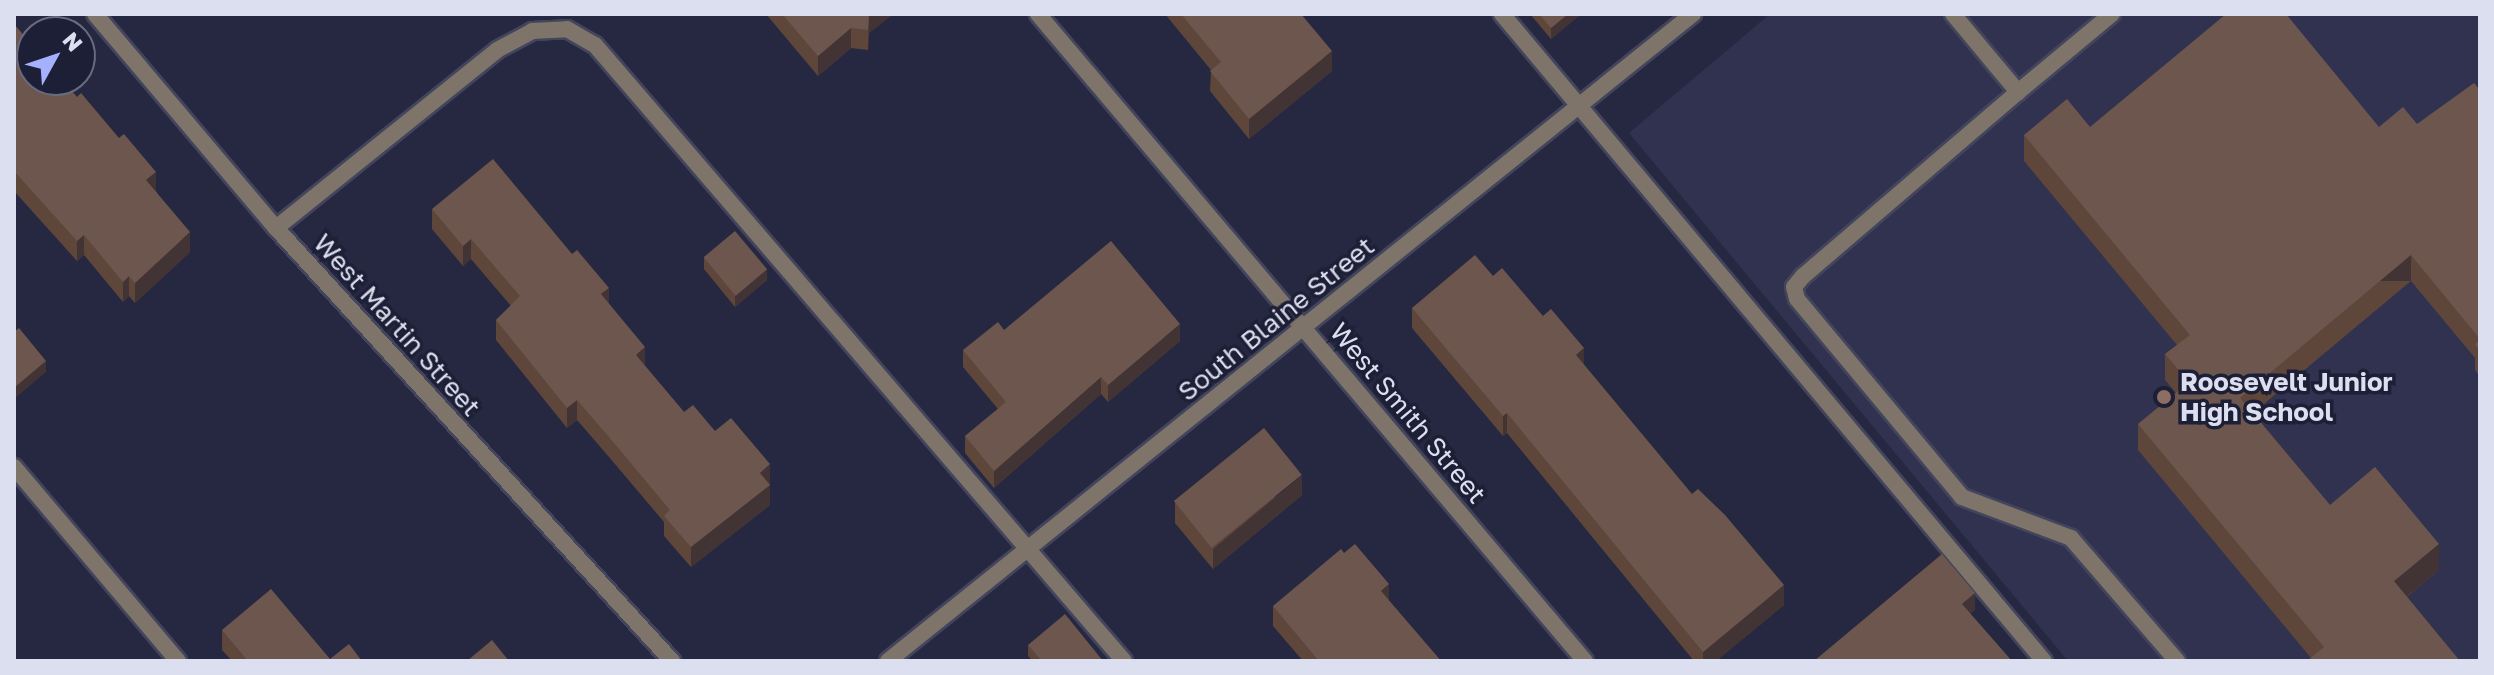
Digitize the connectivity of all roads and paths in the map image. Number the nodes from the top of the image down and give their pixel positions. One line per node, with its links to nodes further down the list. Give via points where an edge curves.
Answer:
1 (95, 14): 9 (street, West Martin Street)
2 (1038, 14): 10 (street, West Smith Street)
3 (1502, 14): 8 (street)
4 (1693, 14): 8 (street, South Blaine Street)
5 (1953, 14): 7 (street)
6 (2112, 14): 7 (street)
7 (2018, 92): 19 (street, via 1803,276 1794,287 1797,299 1962,497 2071,538)
8 (1581, 107): 10 (street, South Blaine Street); 18 (street)
9 (276, 228): 12 (street, via 497,50 532,31 567,29 595,45); 14 (street, West Martin Street)
10 (1305, 327): 12 (street, South Blaine Street); 17 (street, West Smith Street)
11 (14, 467): 13 (street)
12 (1028, 548): 15 (street, South Blaine Street); 16 (street)
13 (178, 661)
14 (672, 661)
15 (888, 661)
16 (1124, 661)
17 (1585, 661)
18 (2044, 661)
19 (2177, 661)

